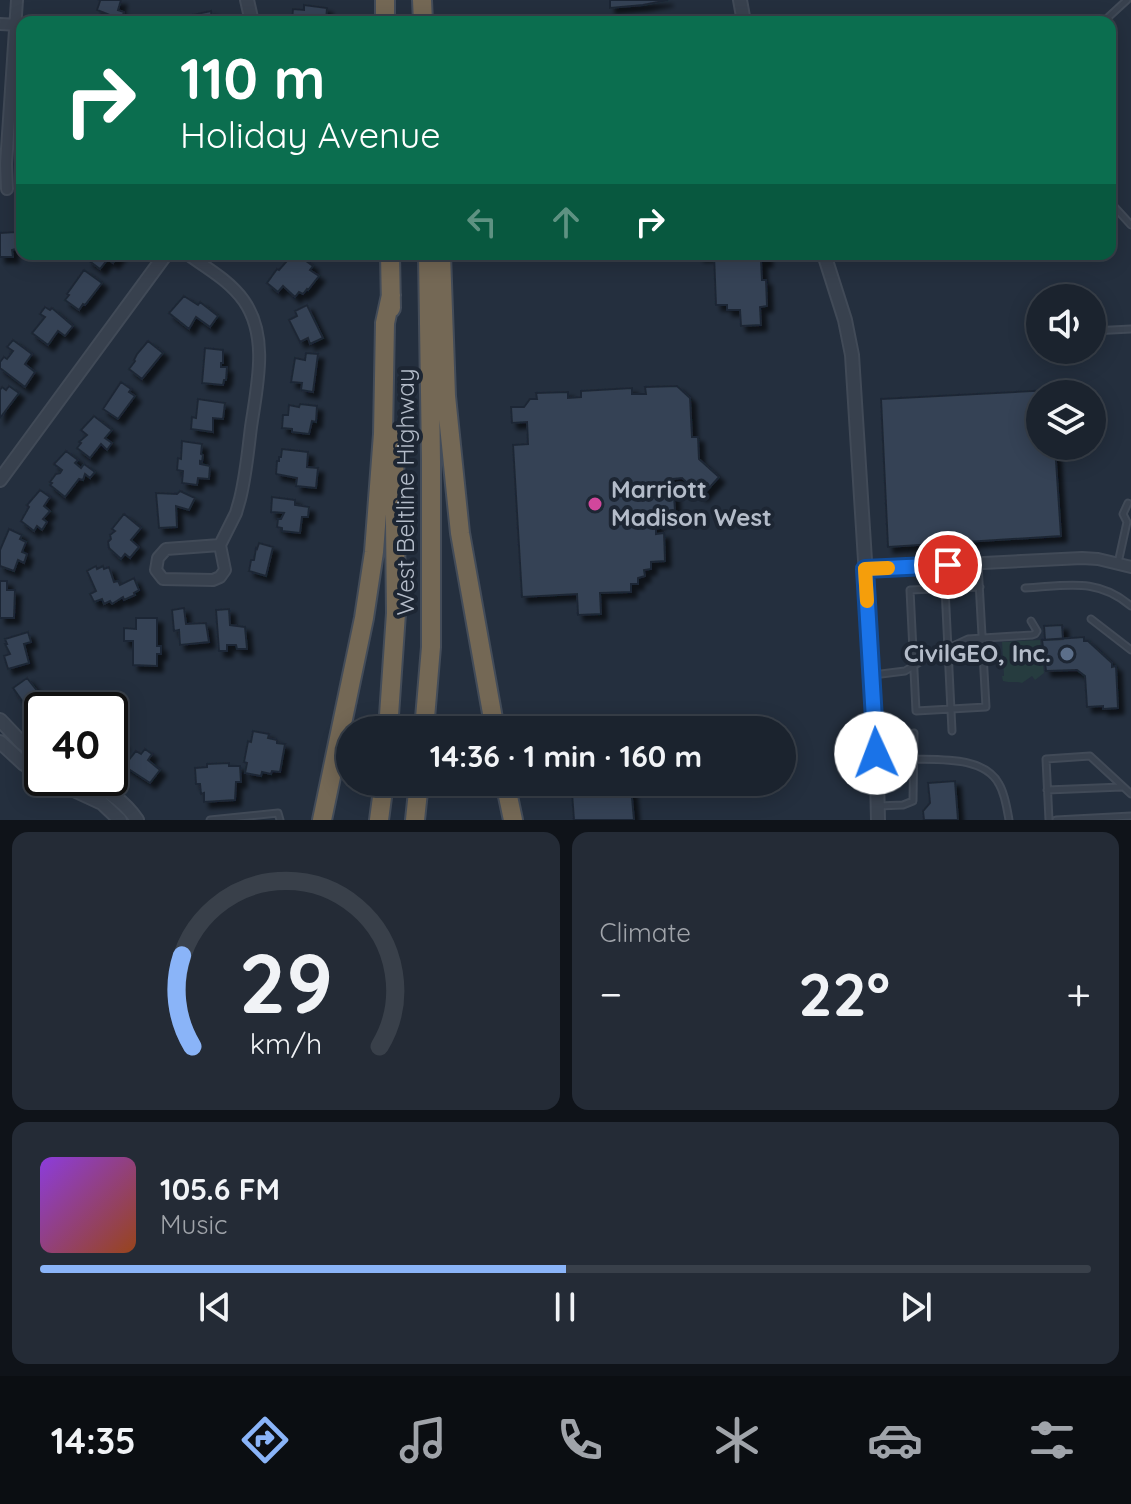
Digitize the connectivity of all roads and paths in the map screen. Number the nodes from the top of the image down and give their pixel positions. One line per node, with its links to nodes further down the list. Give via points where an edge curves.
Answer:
1 (1127, 0): 2 (lane)
2 (1110, 16)
3 (16, 57): 4 (street)
4 (7, 189)
5 (1116, 209): 6 (lane)
6 (1131, 225)
7 (162, 260): 16 (street)
8 (196, 260): 19 (street, via 243,301 258,340 259,371 243,488)
9 (390, 260): 13 (highway, West Beltline Highway)
10 (428, 260): 37 (highway, West Beltline Highway, via 431,647)
11 (441, 260): 38 (highway, via 446,396 460,533)
12 (826, 260): 23 (street, via 851,341)
13 (391, 295): 36 (highway, West Beltline Highway, via 396,613); 60 (highway, via 385,323 374,552)
14 (1131, 329): 15 (lane)
15 (1106, 330)
16 (0, 480)
17 (1128, 503): 18 (lane, via 1123,514)
18 (1129, 522): 21 (lane)
19 (220, 545): 19 (street, via 166,549 156,570 163,579 213,580 225,570)
20 (978, 563): 21 (street, via 1082,558); 23 (street); 24 (lane)
21 (1117, 563): 22 (street)
22 (1131, 567)
23 (865, 569): 34 (street)
24 (980, 587): 25 (lane); 30 (lane)
25 (945, 588): 31 (lane); 33 (lane, via 910,590)
26 (1025, 588): 27 (lane, via 1088,585)
27 (1131, 606)
28 (1091, 619): 32 (lane)
29 (1031, 621): 30 (lane, via 1037,631 1032,635)
30 (982, 638): 31 (lane); 35 (lane, via 986,707)
31 (948, 648): 33 (lane); 35 (lane)
32 (1131, 650)
33 (914, 665): 34 (lane); 35 (lane, via 916,711)
34 (872, 675): 54 (street)
35 (951, 709): 40 (lane)
36 (389, 716)
37 (425, 716)
38 (493, 716)
39 (0, 720): 43 (street)
40 (952, 731)
41 (914, 733): 44 (lane)
42 (0, 742): 45 (street)
43 (24, 744)
44 (912, 759): 54 (lane, via 913,801); 65 (lane, via 964,763 988,771 1001,787)
45 (24, 764)
46 (1123, 787): 47 (lane); 47 (lane, via 1090,756 1046,759); 48 (lane)
47 (1047, 790): 66 (lane)
48 (1131, 794)
49 (87, 796): 56 (street)
50 (114, 796): 57 (street)
51 (382, 796): 61 (highway)
52 (418, 796): 62 (highway)
53 (508, 796): 63 (highway)
54 (877, 806): 64 (street)
55 (1131, 816): 67 (lane)
56 (120, 820)
57 (137, 820)
58 (210, 820): 59 (lane, via 278,813)
59 (280, 820)
60 (322, 820)
61 (379, 820)
62 (415, 820)
63 (513, 820)
64 (878, 820)
65 (1009, 820)
66 (1049, 820)
67 (1056, 820)

